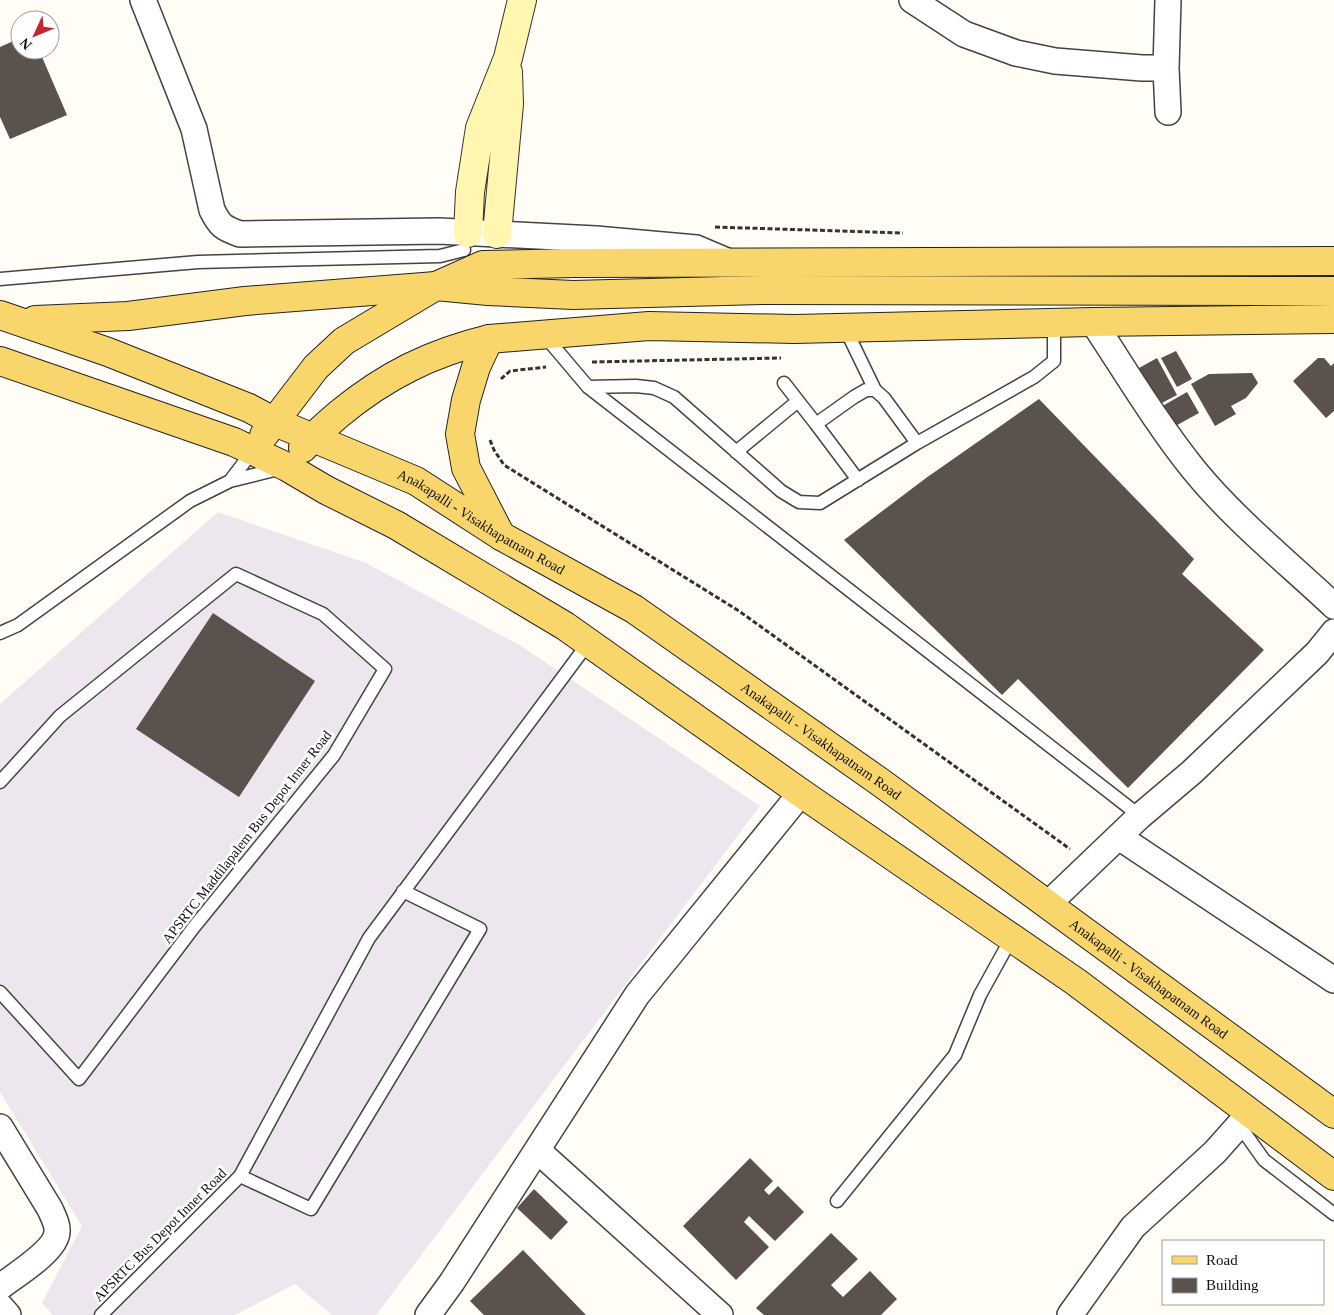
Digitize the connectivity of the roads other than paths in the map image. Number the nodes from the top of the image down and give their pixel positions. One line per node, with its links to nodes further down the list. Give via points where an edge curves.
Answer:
1 (143, 0): 9 (street, via 194,129 212,210 224,229 240,234 439,231)
2 (522, 0): 5 (street)
3 (912, 0): 6 (street, via 964,34 1016,53 1054,61)
4 (1168, 0): 6 (street)
5 (508, 58): 8 (street, via 509,104); 9 (street, via 480,128)
6 (1166, 68): 7 (street)
7 (1168, 112)
8 (497, 234): 9 (street); 11 (street, via 696,248)
9 (466, 241): 12 (lane, via 440,256 155,264); 13 (lane)
10 (1334, 261): 11 (main road)
11 (729, 262): 13 (main road, via 483,265)
12 (0, 279)
13 (436, 286): 14 (main road, via 573,295 762,290); 15 (main road, via 245,301 128,316); 27 (main road, via 344,341 316,368)
14 (1334, 291)
15 (9, 318): 27 (main road, Anakapalli - Visakhapatnam Road, via 108,352 249,408)
16 (1334, 320): 17 (main road)
17 (1093, 322): 18 (main road); 37 (street, via 1195,471 1227,507)
18 (1054, 323): 19 (main road); 30 (lane, via 1054,361 1034,376)
19 (845, 328): 20 (main road, via 650,326); 25 (lane)
20 (544, 335): 21 (main road); 24 (lane)
21 (489, 339): 29 (main road, via 432,356 385,380 364,393); 36 (main road, via 466,400 460,434 466,468)
22 (0, 361): 31 (main road, via 234,442)
23 (784, 383): 26 (lane)
24 (588, 387): 32 (lane, via 654,388 674,397); 43 (lane)
25 (875, 390): 28 (lane, via 866,390); 30 (lane)
26 (798, 401): 28 (lane); 32 (lane)
27 (275, 422): 29 (main road, Anakapalli - Visakhapatnam Road); 31 (main road)
28 (816, 424): 34 (lane)
29 (312, 437): 33 (main road); 36 (main road, Anakapalli - Visakhapatnam Road, via 416,481)
30 (917, 443): 34 (lane)
31 (252, 452): 33 (main road); 35 (lane)
32 (736, 452): 34 (lane, via 781,491 799,502 820,503)
33 (287, 467): 35 (lane); 40 (main road, via 396,525)
34 (858, 480)
35 (230, 481): 39 (lane, via 190,501 18,625)
36 (501, 536): 46 (main road, Anakapalli - Visakhapatnam Road, via 634,609)
37 (1334, 606)
38 (1334, 632): 43 (street, via 1310,660 1192,772)
39 (0, 633)
40 (589, 642): 42 (main road); 45 (lane, APSRTC Bus Depot Inner Road)
41 (0, 782): 49 (lane, APSRTC Maddilapalem Bus Depot Inner Road, via 60,716 236,574 323,614 385,669 334,755 194,927 79,1079)
42 (801, 793): 47 (main road); 54 (street, via 637,995)
43 (1140, 816): 44 (street)
44 (1119, 837): 46 (street); 48 (street)
45 (403, 891): 55 (lane, APSRTC Bus Depot Inner Road, via 369,938); 55 (lane, via 480,929 311,1209)
46 (1048, 904): 51 (main road, Anakapalli - Visakhapatnam Road)
47 (1012, 937): 50 (main road); 57 (lane, via 980,995 955,1055)
48 (1334, 980)
49 (0, 992)
50 (1210, 1082): 52 (lane); 56 (main road)
51 (1334, 1114)
52 (1239, 1125): 58 (lane, via 1264,1160); 65 (street, via 1215,1152 1133,1227)
53 (0, 1127): 59 (street, via 50,1209 57,1233 44,1254)
54 (537, 1150): 63 (street); 64 (street)
55 (240, 1176): 62 (lane, APSRTC Bus Depot Inner Road)
56 (1334, 1176)
57 (837, 1201)
58 (1334, 1214)
59 (0, 1287)
60 (0, 1306): 61 (street)
61 (8, 1315)
62 (101, 1315)
63 (428, 1315)
64 (720, 1315)
65 (1070, 1315)

